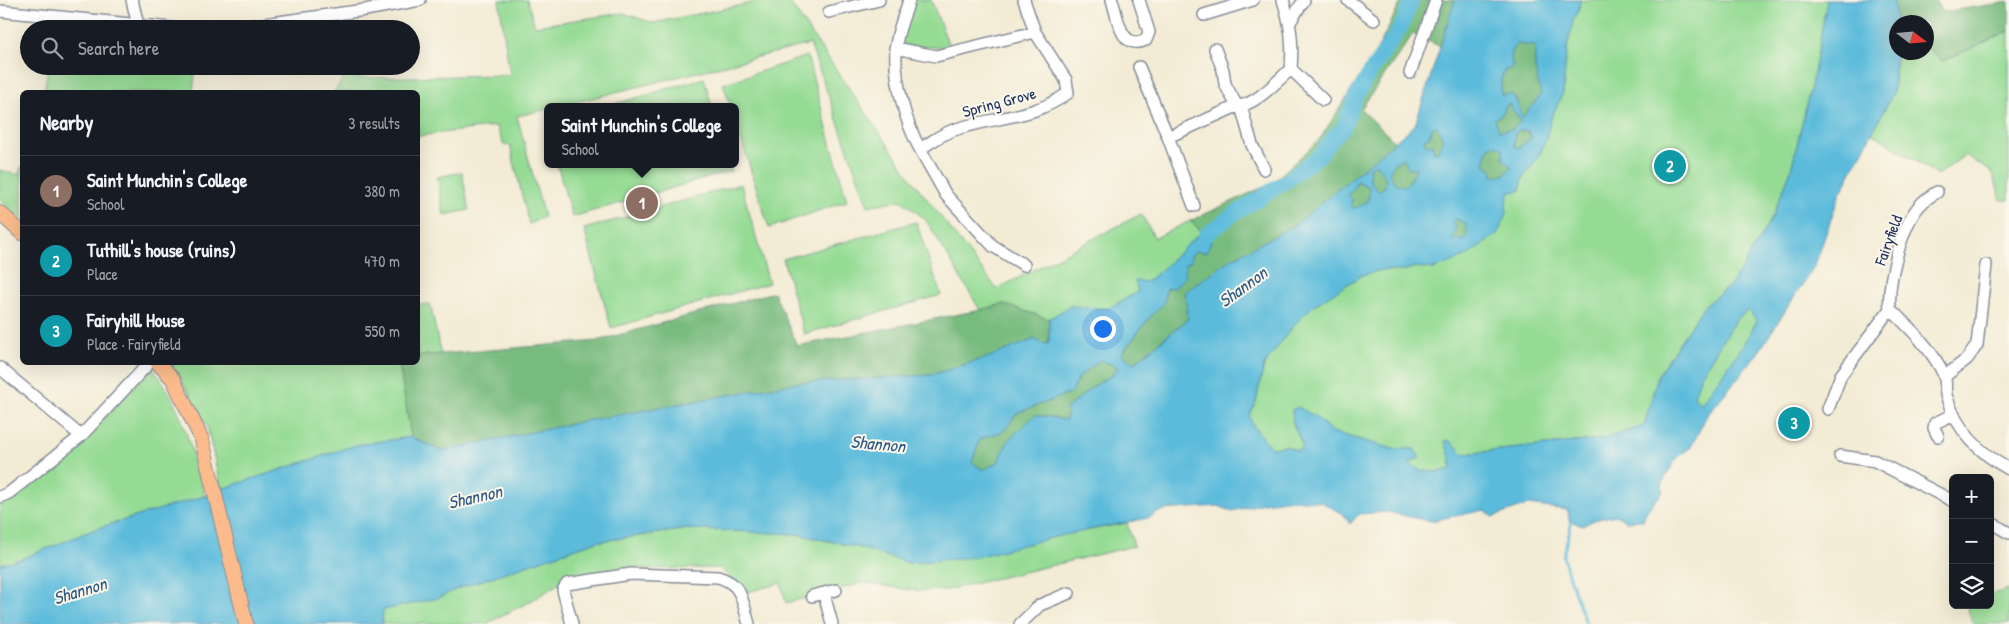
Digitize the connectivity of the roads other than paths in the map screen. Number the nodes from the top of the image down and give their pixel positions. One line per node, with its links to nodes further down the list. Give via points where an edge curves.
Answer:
1 (132, 0): 17 (street)
2 (420, 0): 18 (street)
3 (879, 0): 14 (street)
4 (907, 0): 22 (street)
5 (1024, 0): 21 (street)
6 (1112, 0): 7 (street, via 1124,35 1129,42 1137,44 1146,40 1149,32)
7 (1139, 0)
8 (1253, 0): 15 (street)
9 (1283, 0): 20 (street)
10 (1304, 0): 20 (street)
11 (1348, 0): 19 (street)
12 (1436, 0): 26 (street)
13 (0, 11): 16 (street)
14 (829, 12)
15 (1204, 15)
16 (89, 20)
17 (137, 20)
18 (292, 20)
19 (1374, 20)
20 (1290, 22): 25 (street, via 1293,42)
21 (1035, 32): 22 (street, via 936,56); 30 (street, Spring Grove, via 1066,80 1068,93 1054,104 1038,110 950,131)
22 (896, 48): 30 (street, via 902,106)
23 (1215, 49): 28 (street, via 1225,84)
24 (1139, 67): 29 (street)
25 (1291, 69): 27 (street); 28 (street, via 1261,96)
26 (1410, 73)
27 (1323, 100)
28 (1239, 106): 29 (street); 31 (street, via 1252,145)
29 (1168, 136): 33 (street)
30 (920, 148): 36 (street, via 946,195 993,246)
31 (1264, 168)
32 (1937, 192): 38 (street, Fairyfield, via 1920,204 1900,243 1889,286)
33 (1194, 206)
34 (0, 212): 35 (main road)
35 (20, 231)
36 (1024, 265)
37 (1986, 265): 42 (street, via 1977,345 1967,359)
38 (1890, 309): 42 (street, via 1918,337); 43 (street, via 1841,375)
39 (147, 365): 45 (street)
40 (160, 365): 55 (main road, via 173,379 202,440)
41 (0, 368): 45 (street)
42 (1944, 376): 44 (street, via 1946,396)
43 (1828, 409)
44 (1954, 414): 46 (street, via 1935,423); 48 (street, via 1978,448)
45 (81, 436): 49 (street)
46 (1938, 436)
47 (1840, 456): 50 (street, via 1875,461)
48 (2009, 469)
49 (0, 497)
50 (1949, 499)
51 (1994, 525): 52 (street)
52 (2009, 534)
53 (836, 590): 58 (street, via 818,595)
54 (1068, 593): 59 (street, via 1040,605)
55 (246, 624)
56 (572, 624): 57 (street, via 563,590 567,584 631,574 729,580 739,591)
57 (749, 624)
58 (832, 624)
59 (1020, 624)

